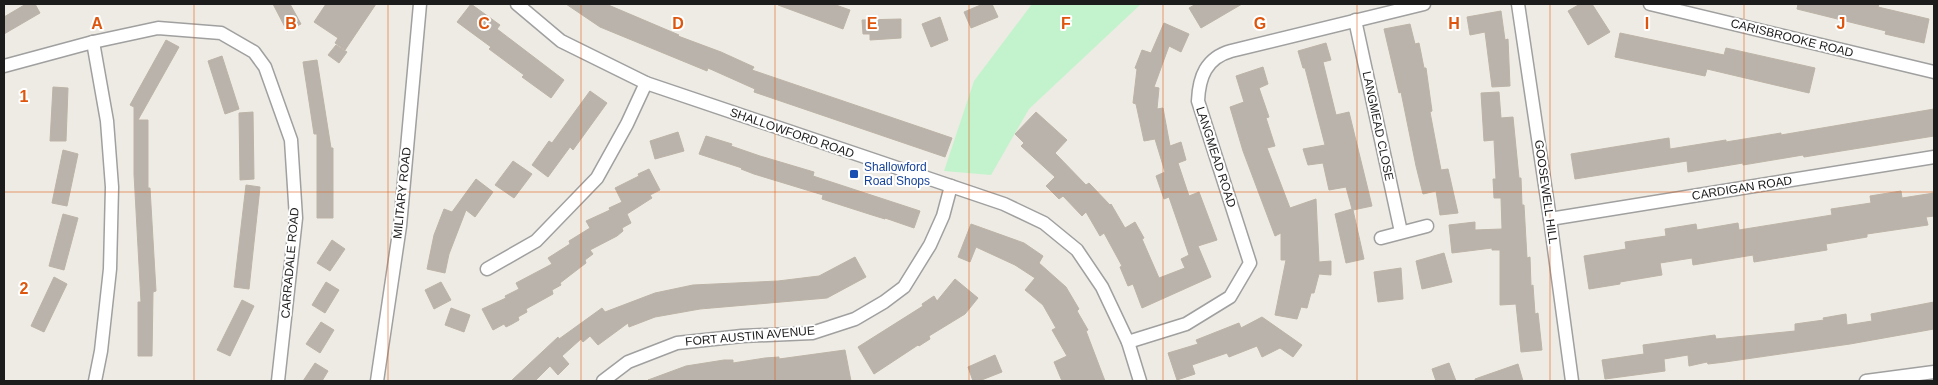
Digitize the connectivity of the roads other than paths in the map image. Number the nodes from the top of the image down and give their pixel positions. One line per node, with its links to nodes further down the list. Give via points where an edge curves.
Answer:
1 (420, 4): 22 (street, MILITARY ROAD, via 400,226)
2 (517, 4): 10 (street, SHALLOWFORD ROAD, via 561,41)
3 (1424, 4): 6 (street, LANGMEAD ROAD)
4 (1518, 4): 13 (street, GOOSEWELL HILL)
5 (1650, 4): 9 (street, CARISBROOKE ROAD)
6 (1355, 20): 15 (street, LANGMEAD CLOSE); 18 (street, LANGMEAD ROAD, via 1222,53 1211,62 1199,84 1198,101 1250,263 1230,297 1186,324)
7 (93, 42): 8 (street, CARRADALE ROAD); 20 (street, via 107,121 112,187 110,269); 21 (street, CARRADALE ROAD, via 158,28 221,34 254,52 265,67 291,140 296,218)
8 (4, 66)
9 (1934, 72)
10 (646, 83): 12 (street, SHALLOWFORD ROAD); 17 (street, via 597,178 536,241)
11 (1934, 157): 13 (street, CARDIGAN ROAD)
12 (950, 186): 18 (street, SHALLOWFORD ROAD, via 1004,204 1044,223 1077,250 1102,287); 23 (street, FORT AUSTIN AVENUE, via 943,216 930,245 904,287 856,319 812,333 677,343 628,362)
13 (1550, 219): 25 (street, GOOSEWELL HILL)
14 (1427, 226): 15 (street)
15 (1401, 232): 16 (street)
16 (1381, 238)
17 (487, 269)
18 (1128, 342): 24 (street, SHALLOWFORD ROAD)
19 (1934, 372): 26 (street)
20 (95, 381)
21 (278, 381)
22 (376, 381)
23 (603, 381)
24 (1140, 381)
25 (1572, 381)
26 (1866, 381)

